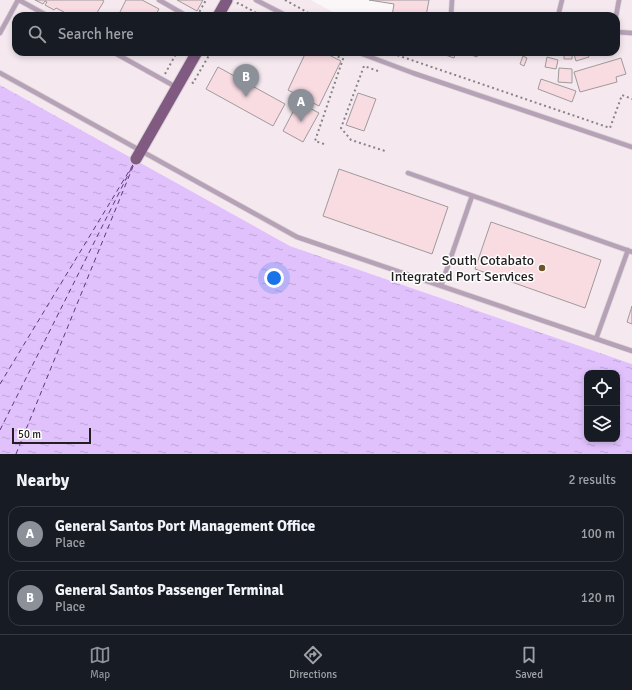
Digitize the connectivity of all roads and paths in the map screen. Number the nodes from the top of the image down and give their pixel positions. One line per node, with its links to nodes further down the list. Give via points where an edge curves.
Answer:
1 (18, 0): 10 (lane); 21 (lane)
2 (159, 0): 11 (lane)
3 (206, 0): 12 (path)
4 (256, 0): 15 (lane)
5 (285, 0): 16 (path)
6 (452, 0): 17 (lane)
7 (562, 0): 18 (lane)
8 (619, 0): 19 (lane)
9 (232, 2): 13 (main road); 14 (path)
10 (40, 12)
11 (180, 12)
12 (199, 12)
13 (222, 12)
14 (253, 12)
15 (279, 12)
16 (307, 12)
17 (451, 12)
18 (559, 12)
19 (617, 12)
20 (620, 32): 22 (lane)
21 (0, 33)
22 (632, 33)
23 (120, 56): 31 (lane)
24 (175, 56): 31 (path)
25 (195, 56): 32 (main road)
26 (337, 56): 34 (path, via 343,59 315,141)
27 (368, 56): 35 (lane)
28 (400, 56): 33 (path, via 610,128 622,95)
29 (378, 70): 36 (path, via 364,66 341,128 351,140)
30 (0, 73): 37 (lane)
31 (162, 79): 32 (lane)
32 (177, 88): 37 (main road)
33 (632, 99)
34 (324, 144)
35 (632, 147)
36 (385, 151)
37 (138, 155): 41 (lane, via 297,237)
38 (408, 173): 39 (lane)
39 (472, 196): 40 (lane); 41 (lane)
40 (630, 251): 42 (lane)
41 (441, 286): 42 (lane)
42 (596, 339): 43 (lane)
43 (632, 352)

